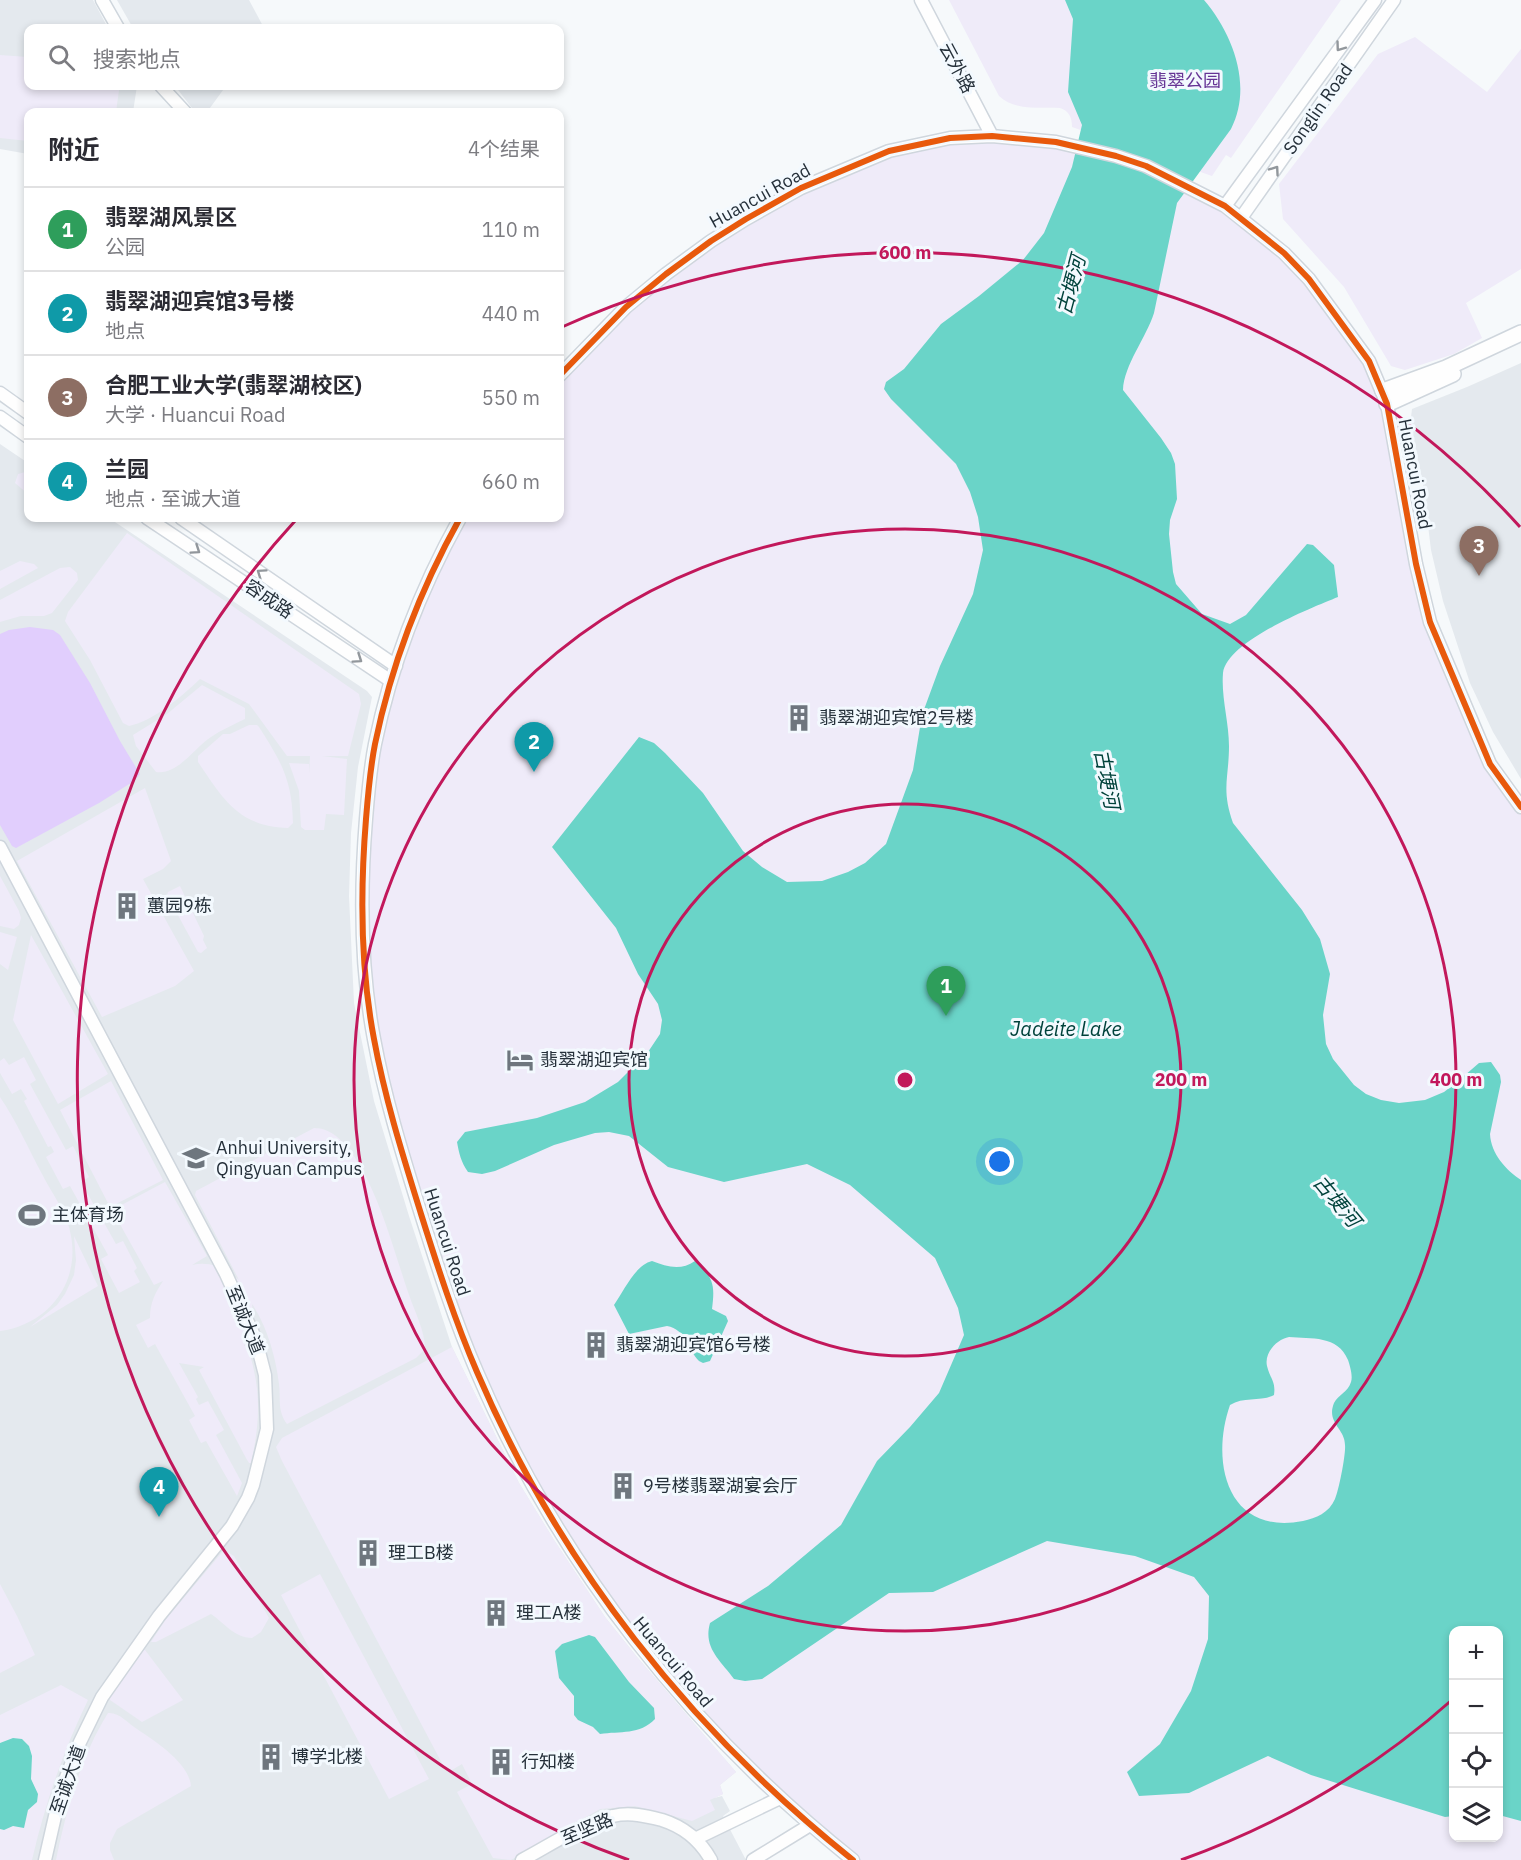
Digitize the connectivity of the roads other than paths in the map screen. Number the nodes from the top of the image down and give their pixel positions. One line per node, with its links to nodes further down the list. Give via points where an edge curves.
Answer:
1 (102, 0): 5 (street)
2 (921, 0): 8 (street, 云外路)
3 (1375, 0): 9 (street, Songlin Road, one-way to 9)
4 (1394, 0): 10 (street, Songlin Road, one-way to 4)
5 (116, 24)
6 (165, 90): 7 (street)
7 (181, 108)
8 (992, 136): 9 (street, Huancui Road, via 1056,142 1116,156 1146,166); 13 (street, Huancui Road, via 950,138 889,151 769,205 657,281)
9 (1225, 206): 10 (street, Huancui Road)
10 (1241, 218): 15 (street, Huancui Road, via 1309,279 1369,361)
11 (1521, 333): 15 (main road)
12 (1521, 340): 15 (main road, via 1418,391)
13 (564, 371)
14 (0, 393): 16 (street)
15 (1385, 398): 24 (street, Huancui Road, via 1430,622 1490,764)
16 (24, 410)
17 (0, 417): 18 (street)
18 (24, 434)
19 (153, 522): 23 (street, 容成路, one-way to 23)
20 (187, 522): 22 (street, 容成路, one-way to 20)
21 (458, 522): 22 (street, Huancui Road, via 426,587)
22 (396, 666): 23 (street, Huancui Road)
23 (391, 681): 26 (street, Huancui Road, via 370,771 362,882 364,968 373,1037 386,1094 446,1290 501,1425 571,1550 665,1679)
24 (1521, 807)
25 (0, 847): 29 (street, 至诚大道, via 226,1274 256,1340 265,1375 267,1429 248,1498 232,1526 159,1616 102,1697 61,1790)
26 (780, 1798): 27 (street, Huancui Road); 28 (street)
27 (810, 1825): 32 (street); 33 (street, Huancui Road)
28 (695, 1839): 30 (street, 至坚路, via 667,1822 622,1814 593,1823); 31 (street, 至坚路)
29 (45, 1860)
30 (522, 1860)
31 (711, 1860)
32 (753, 1860)
33 (853, 1860)

